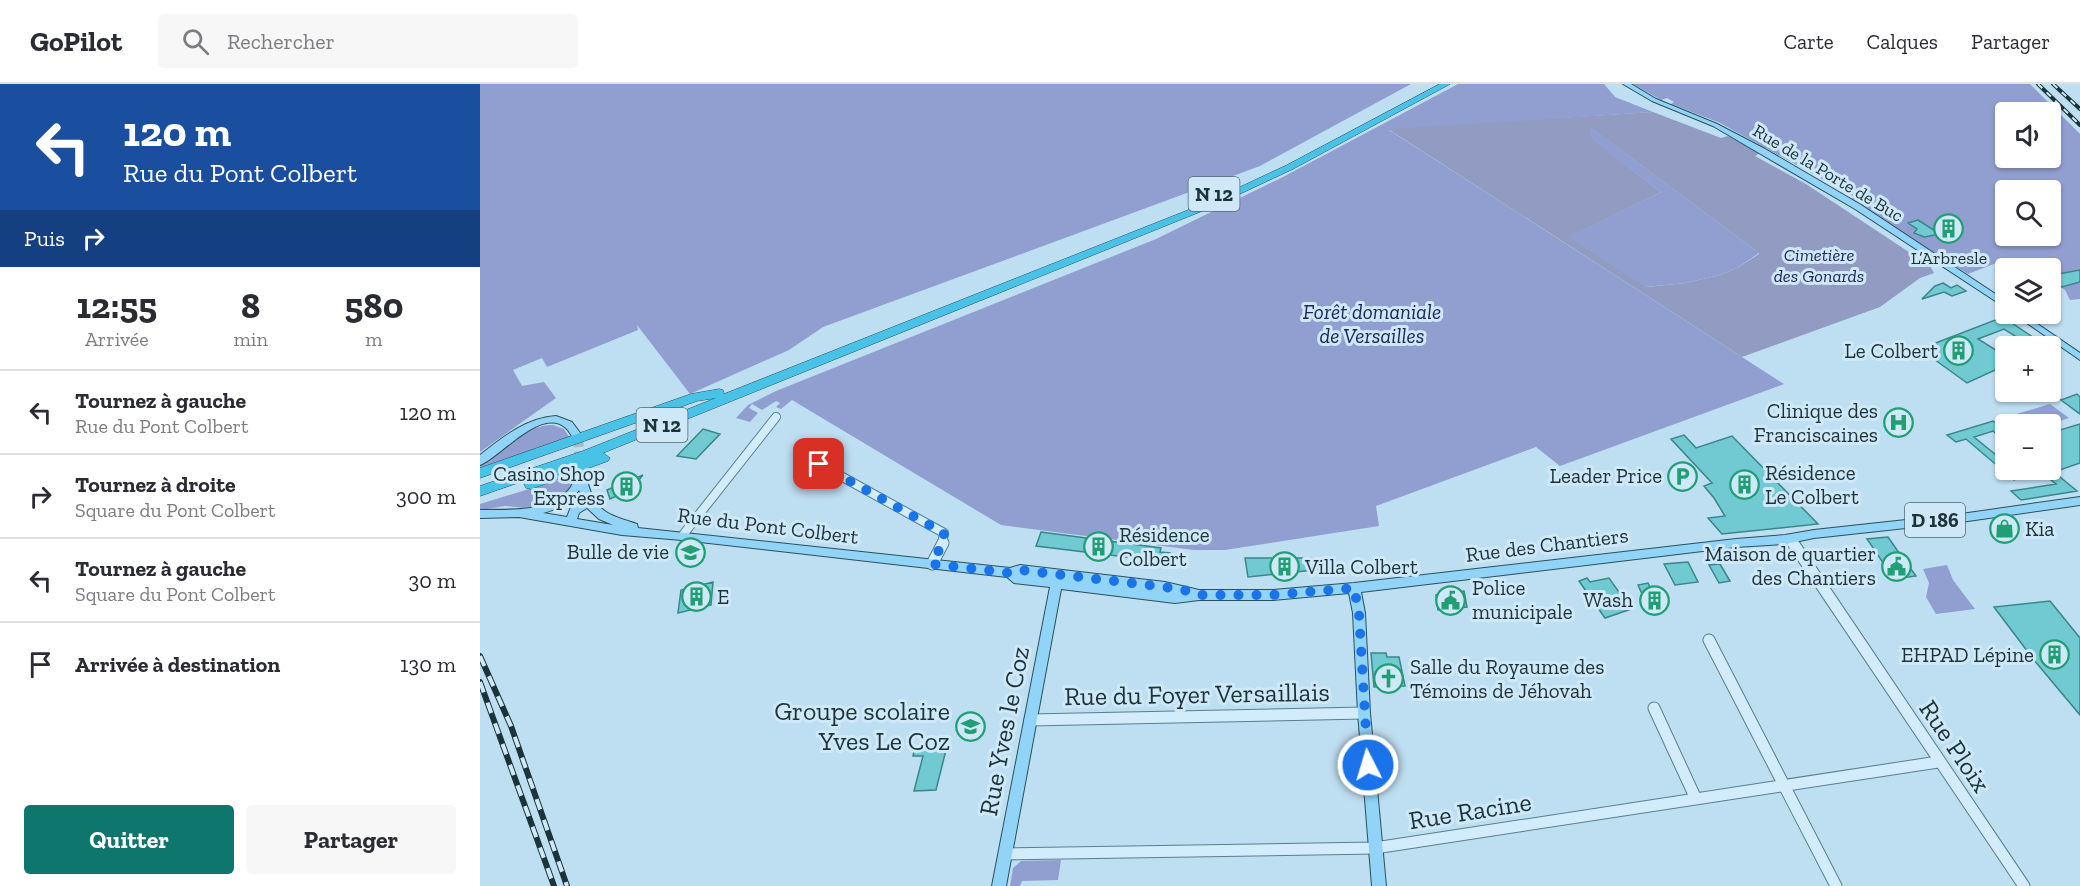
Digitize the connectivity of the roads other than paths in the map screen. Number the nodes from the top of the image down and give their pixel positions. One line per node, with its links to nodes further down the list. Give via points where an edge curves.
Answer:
1 (1430, 84): 8 (highway, N 12, via 1202,200)
2 (1446, 84): 7 (highway, N 12, via 1217,202)
3 (1626, 84): 4 (main road, Rue de la Porte de Buc, via 1762,151 1858,207)
4 (1995, 298)
5 (2032, 324): 6 (main road)
6 (2080, 357)
7 (829, 358): 15 (highway, N 12, via 588,454); 16 (highway, via 813,369 621,451 566,473)
8 (719, 393): 13 (highway, via 695,397); 14 (highway, N 12, via 573,452)
9 (776, 417): 24 (street)
10 (578, 436): 11 (main road, via 564,422 536,422)
11 (480, 461)
12 (819, 464): 27 (street, via 944,533)
13 (480, 473)
14 (480, 482)
15 (480, 491)
16 (480, 499)
17 (2080, 501): 23 (main road, Rue des Chantiers / D 186)
18 (588, 502): 20 (main road, via 581,477 575,492 560,504); 21 (main road, via 575,510); 22 (main road, D 186, via 608,520)
19 (480, 514): 20 (main road)
20 (522, 514): 21 (main road, Rue du Pont Colbert / D 186)
21 (572, 521): 22 (main road, Rue du Pont Colbert / D 186)
22 (653, 532): 24 (main road, Rue du Pont Colbert / D 186)
23 (1814, 534): 25 (main road, Rue des Chantiers / D 186); 26 (main road, Rue des Chantiers / D 186, via 1780,534)
24 (682, 536): 27 (main road, Rue du Pont Colbert / D 186)
25 (1791, 540): 26 (main road, Rue des Chantiers / D 186); 34 (street, Rue Ploix)
26 (1744, 542): 29 (main road, Rue des Chantiers / D 186)
27 (932, 564): 28 (main road, Rue du Pont Colbert / D 186, via 1010,573 1014,578)
28 (1057, 580): 29 (main road, Rue du Pont Colbert / D 186, via 1175,598); 33 (main road, Rue Yves le Coz)
29 (1354, 588): 32 (main road, via 1359,613)
30 (1708, 640): 35 (street)
31 (1654, 708): 36 (street)
32 (1364, 714): 33 (street, Rue du Foyer Versaillais); 37 (main road)
33 (1030, 720): 38 (main road, Rue Yves le Coz)
34 (1938, 762): 35 (street, Rue Racine); 42 (street, Rue Ploix)
35 (1784, 786): 36 (street, Rue Racine); 41 (street)
36 (1696, 799): 37 (street, Rue Racine)
37 (1375, 848): 38 (street, Rue Racine); 40 (main road)
38 (1005, 854): 39 (main road, Rue Yves le Coz)
39 (999, 886)
40 (1379, 886)
41 (1836, 886)
42 (2024, 886)

